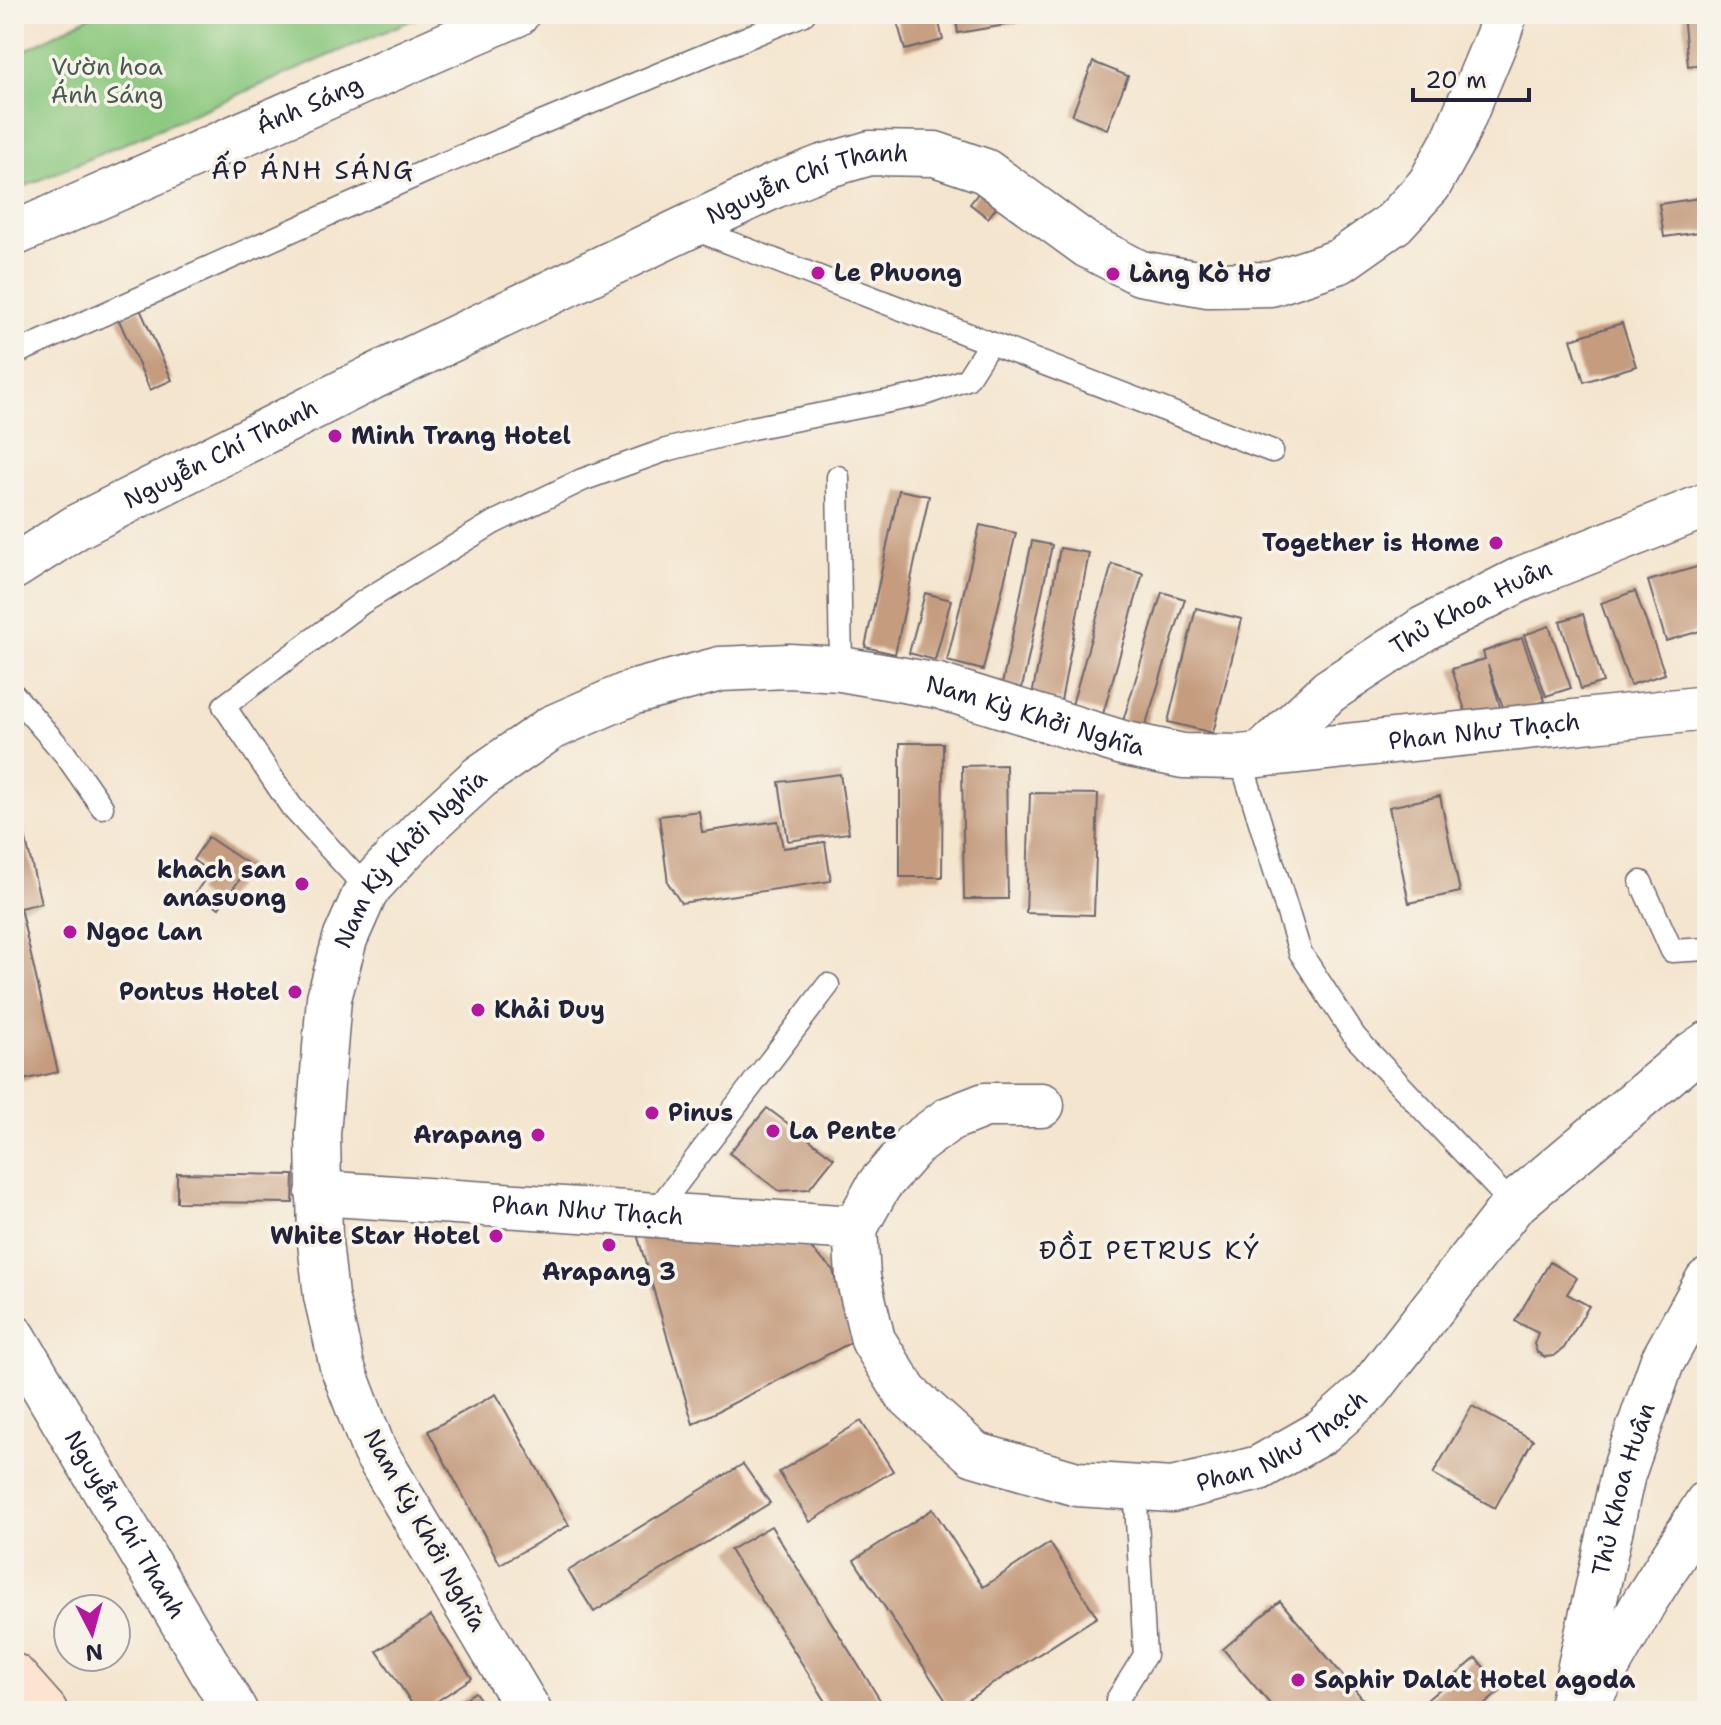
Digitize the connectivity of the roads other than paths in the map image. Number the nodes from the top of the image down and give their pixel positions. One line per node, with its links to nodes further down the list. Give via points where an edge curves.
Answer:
1 (517, 14): 5 (street, Ánh Sáng)
2 (1505, 14): 4 (street, Nguyễn Chí Thanh, via 1454,140 1429,185 1394,223 1340,261 1271,284 1208,285 1140,273 1088,246 985,171 935,154 870,153 774,186)
3 (799, 15): 7 (lane, via 433,168)
4 (688, 227): 6 (lane); 11 (street, Nguyễn Chí Thanh, via 329,399 78,526)
5 (14, 234)
6 (990, 343): 8 (lane); 18 (lane, via 967,379 925,394 737,431 582,480 493,523 363,602 224,706 291,806)
7 (14, 354)
8 (1272, 451)
9 (838, 477): 12 (lane)
10 (1707, 505): 15 (street, Thủ Khoa Huân, via 1523,578 1425,628 1329,691)
11 (14, 567)
12 (841, 669): 15 (street, Nam Kỳ Khởi Nghĩa, via 938,686 1126,744 1183,756); 18 (street, Nam Kỳ Khởi Nghĩa, via 720,669 631,693 551,728 480,777)
13 (14, 695): 16 (lane)
14 (1707, 708): 15 (street, Phan Như Thạch)
15 (1252, 755): 24 (lane, via 1300,952 1355,1037)
16 (102, 807)
17 (1641, 882): 19 (lane, via 1672,951)
18 (367, 889): 23 (street, Nam Kỳ Khởi Nghĩa, via 345,939 329,998)
19 (1707, 949)
20 (828, 985): 25 (lane)
21 (1707, 1044): 24 (street, Phan Như Thạch)
22 (1042, 1105): 26 (street, via 985,1105 949,1119 914,1145 879,1185)
23 (318, 1193): 25 (street, Phan Như Thạch); 34 (street, Nam Kỳ Khởi Nghĩa, via 326,1296 342,1366 374,1450)
24 (1513, 1205): 29 (street, Phan Như Thạch, via 1369,1390 1322,1432 1259,1468 1172,1490)
25 (653, 1215): 26 (street, Phan Như Thạch)
26 (855, 1228): 29 (street, Phan Như Thạch, via 858,1277 873,1340 906,1393 974,1454 1077,1484)
27 (1707, 1281): 36 (street, Thủ Khoa Huân, via 1662,1362 1623,1474)
28 (14, 1337): 33 (street, Nguyễn Chí Thanh)
29 (1135, 1487): 35 (lane, via 1145,1655 1117,1700)
30 (1707, 1503): 37 (street)
31 (14, 1676): 32 (street)
32 (45, 1711)
33 (235, 1711)
34 (529, 1711)
35 (1120, 1711)
36 (1570, 1711)
37 (1582, 1711)

